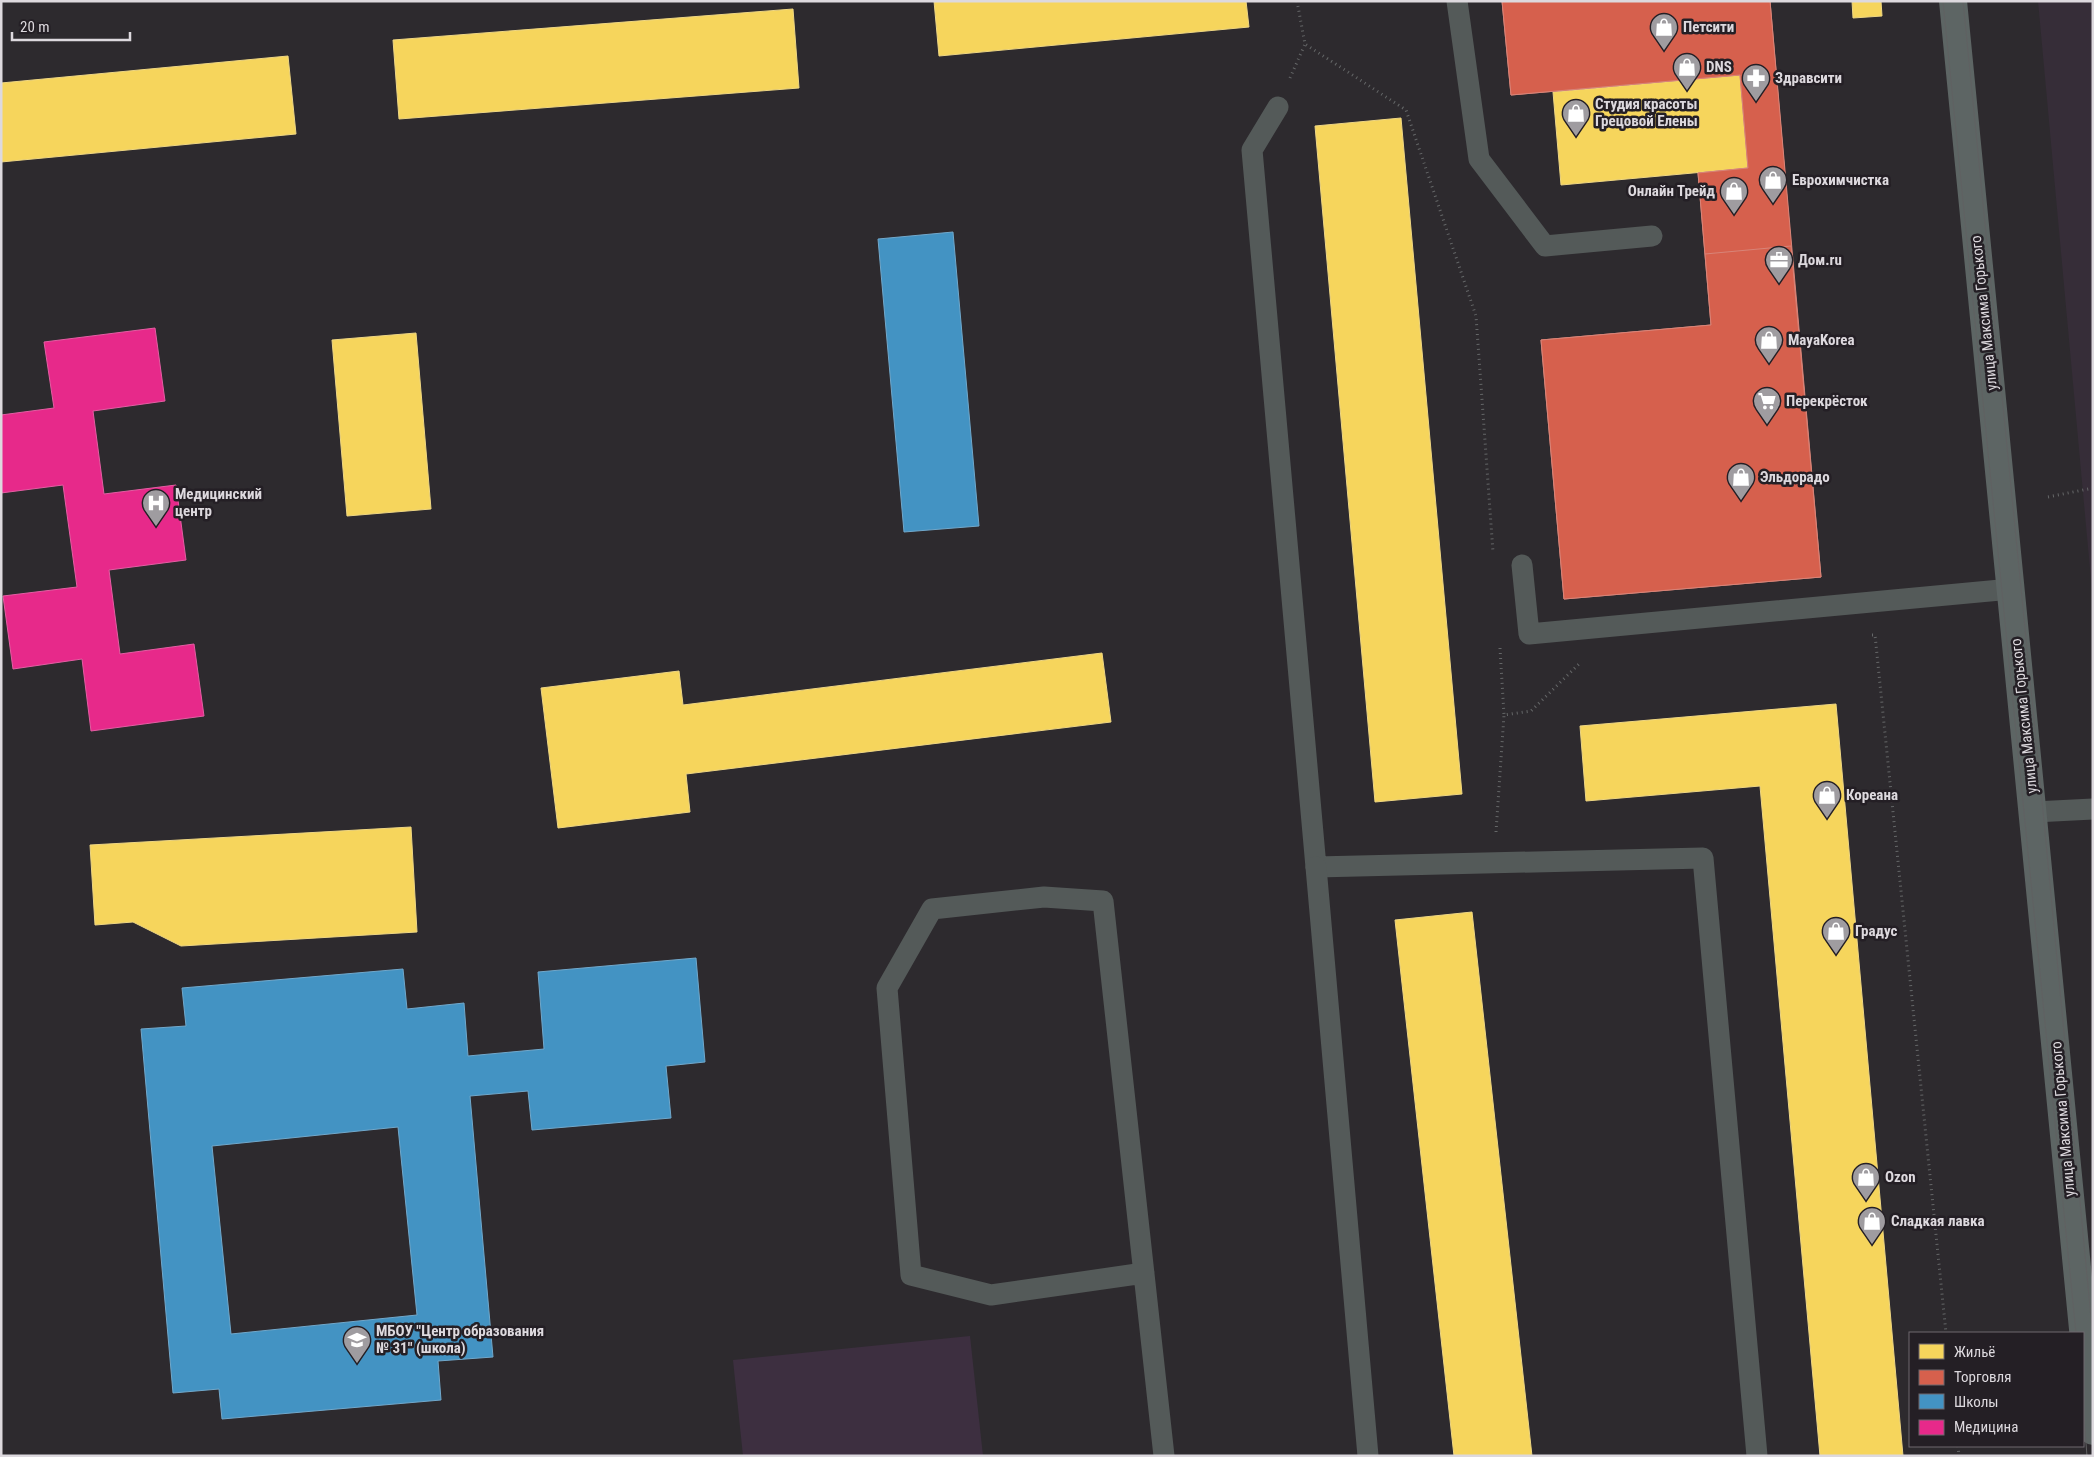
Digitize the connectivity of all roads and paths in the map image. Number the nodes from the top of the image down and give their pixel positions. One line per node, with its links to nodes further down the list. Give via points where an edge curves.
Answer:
1 (1297, 1): 4 (path)
2 (1457, 1): 6 (lane, via 1479,159 1546,246)
3 (1953, 1): 11 (main road, улица Максима Горького)
4 (1305, 44): 5 (path); 9 (path, via 1406,110 1476,316)
5 (1278, 107): 19 (lane, via 1252,150)
6 (1652, 236)
7 (2093, 488): 8 (path)
8 (2048, 497)
9 (1493, 559)
10 (1522, 565): 11 (lane, via 1529,634)
11 (2011, 589): 17 (main road, улица Максима Горького)
12 (1865, 636): 21 (path, via 1875,635)
13 (1499, 647): 15 (path)
14 (1588, 662): 15 (path, via 1578,663 1531,712)
15 (1504, 715): 18 (path)
16 (2093, 809): 17 (lane)
17 (2034, 812): 22 (main road, улица Максима Горького)
18 (1494, 863): 19 (lane); 26 (lane, via 1703,858)
19 (1316, 867): 25 (lane)
20 (1144, 1273): 20 (lane, via 1103,900 1044,897 932,909 887,988 911,1276 991,1296); 24 (lane)
21 (1946, 1332)
22 (2091, 1393): 23 (main road, улица Максима Горького)
23 (2093, 1430)
24 (1164, 1456)
25 (1368, 1456)
26 (1757, 1456)

